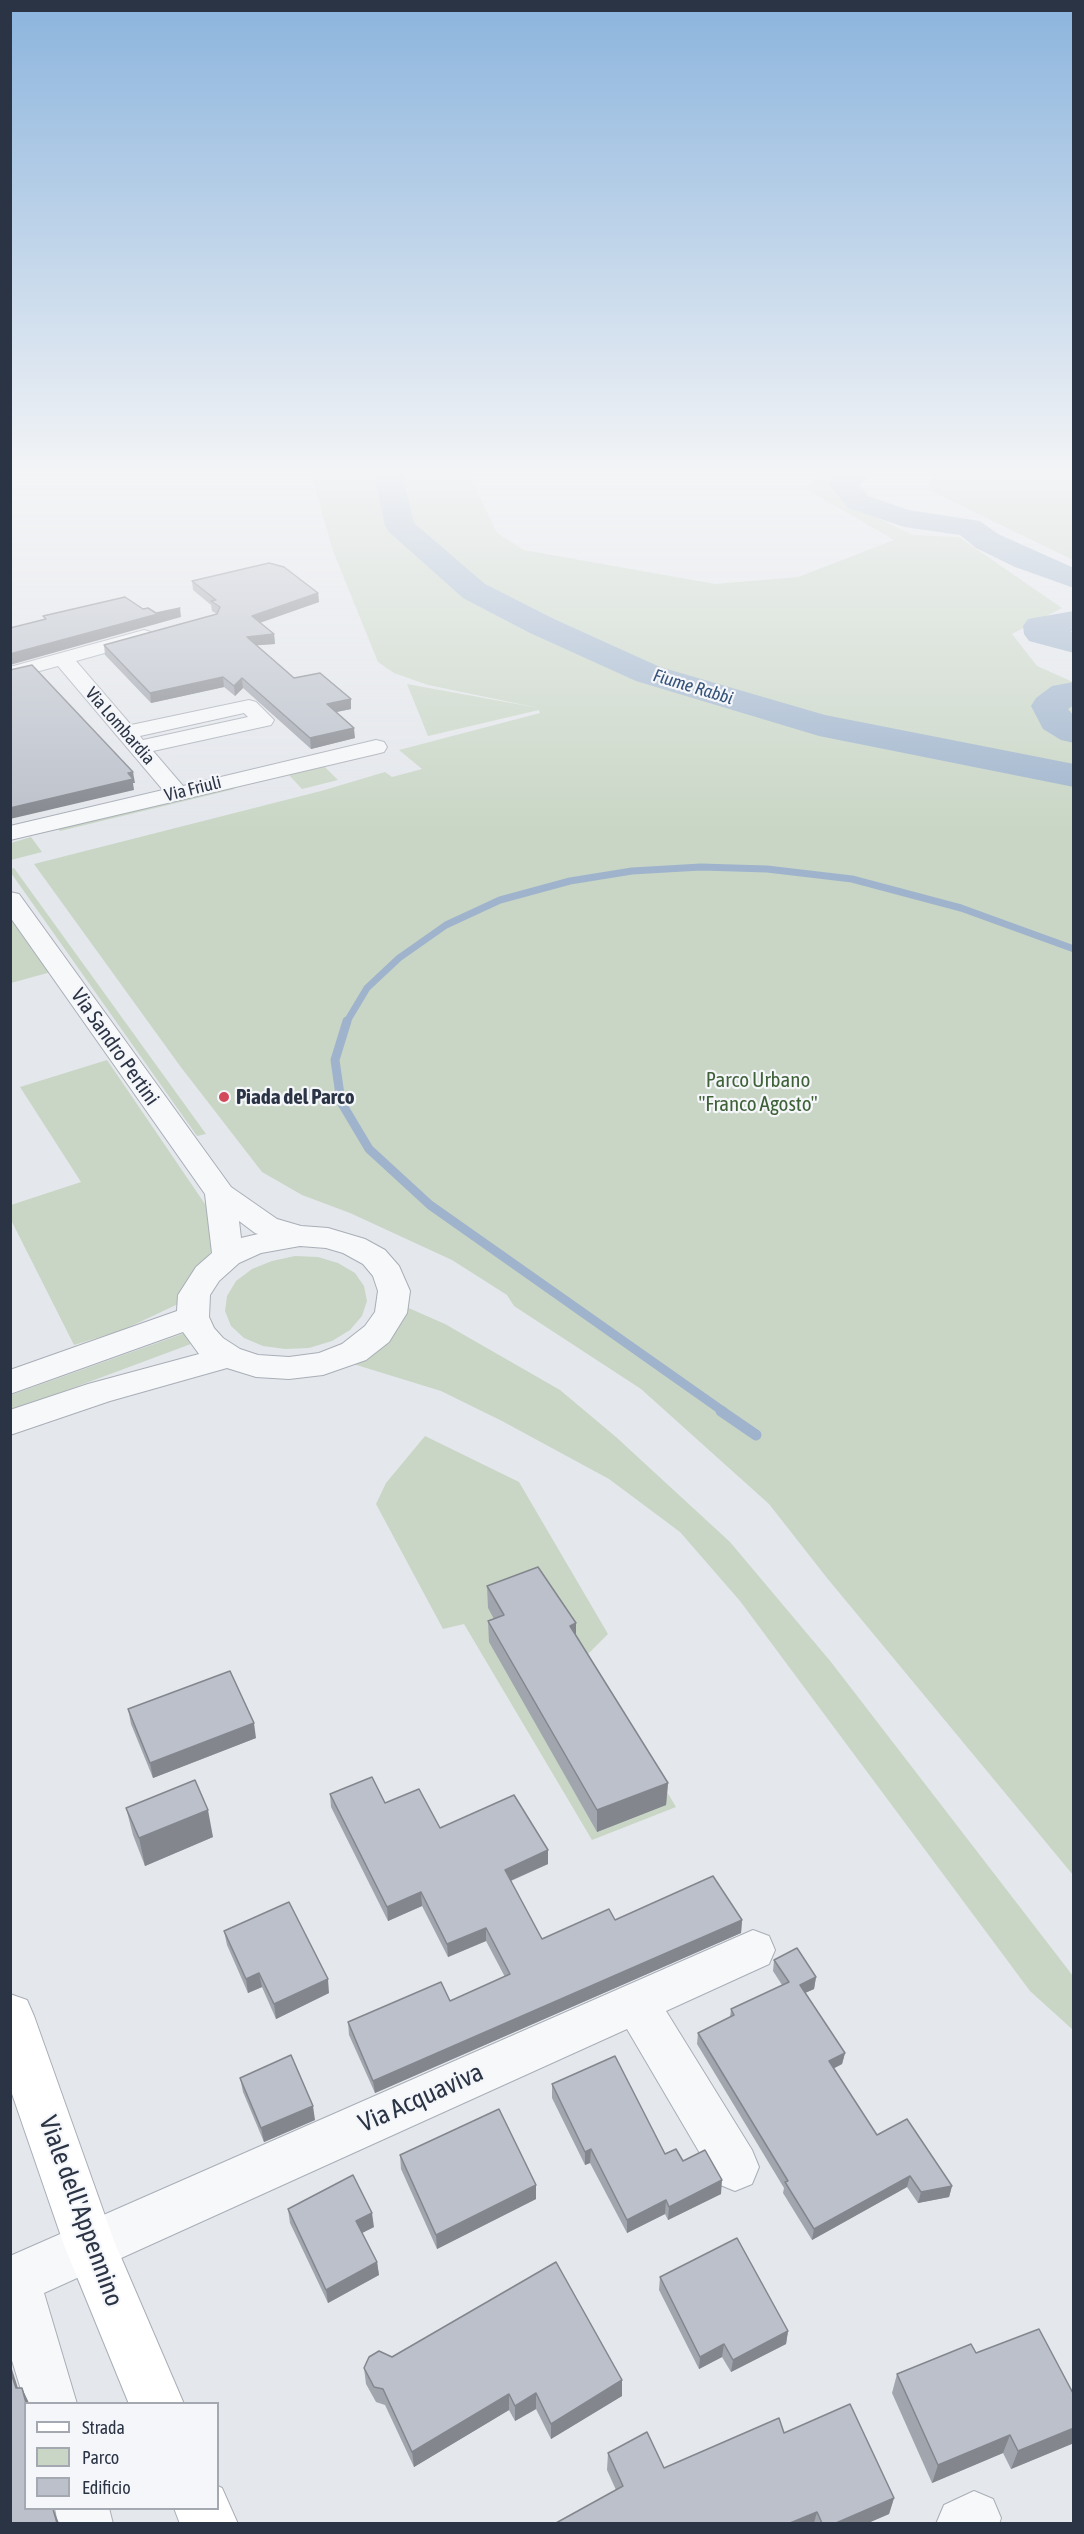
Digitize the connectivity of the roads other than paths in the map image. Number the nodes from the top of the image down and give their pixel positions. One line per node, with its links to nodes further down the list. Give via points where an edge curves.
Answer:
1 (164, 630): 2 (street)
2 (62, 658): 3 (street); 4 (street, Via Lombardia)
3 (10, 673)
4 (132, 740): 4 (street, via 263,720 249,706); 6 (street, Via Lombardia)
5 (376, 747): 6 (street, Via Friuli)
6 (177, 793): 7 (street, Via Friuli)
7 (10, 833)
8 (10, 899): 9 (street, Via Sandro Pertini)
9 (220, 1194): 10 (street, Via Sandro Pertini, via 266,1226); 11 (street, Via Sandro Pertini)
10 (300, 1236): 11 (street, via 266,1241); 13 (street, via 328,1238 374,1257 388,1273 394,1292 391,1313 377,1334 354,1352 323,1364 256,1366)
11 (228, 1257): 12 (street, via 207,1274 194,1295)
12 (193, 1317): 13 (street, via 211,1346); 14 (street)
13 (228, 1357): 15 (street, via 100,1392)
14 (10, 1383)
15 (10, 1423)
16 (753, 1950): 17 (street, Via Acquaviva)
17 (636, 2002): 19 (street); 20 (street, Via Acquaviva)
18 (10, 2016): 20 (main road, Viale dell'Appennino)
19 (735, 2168)
20 (90, 2245): 21 (street, Via Acquaviva); 23 (main road, Viale dell'Appennino)
21 (13, 2282): 22 (street)
22 (51, 2402)
23 (157, 2402)

